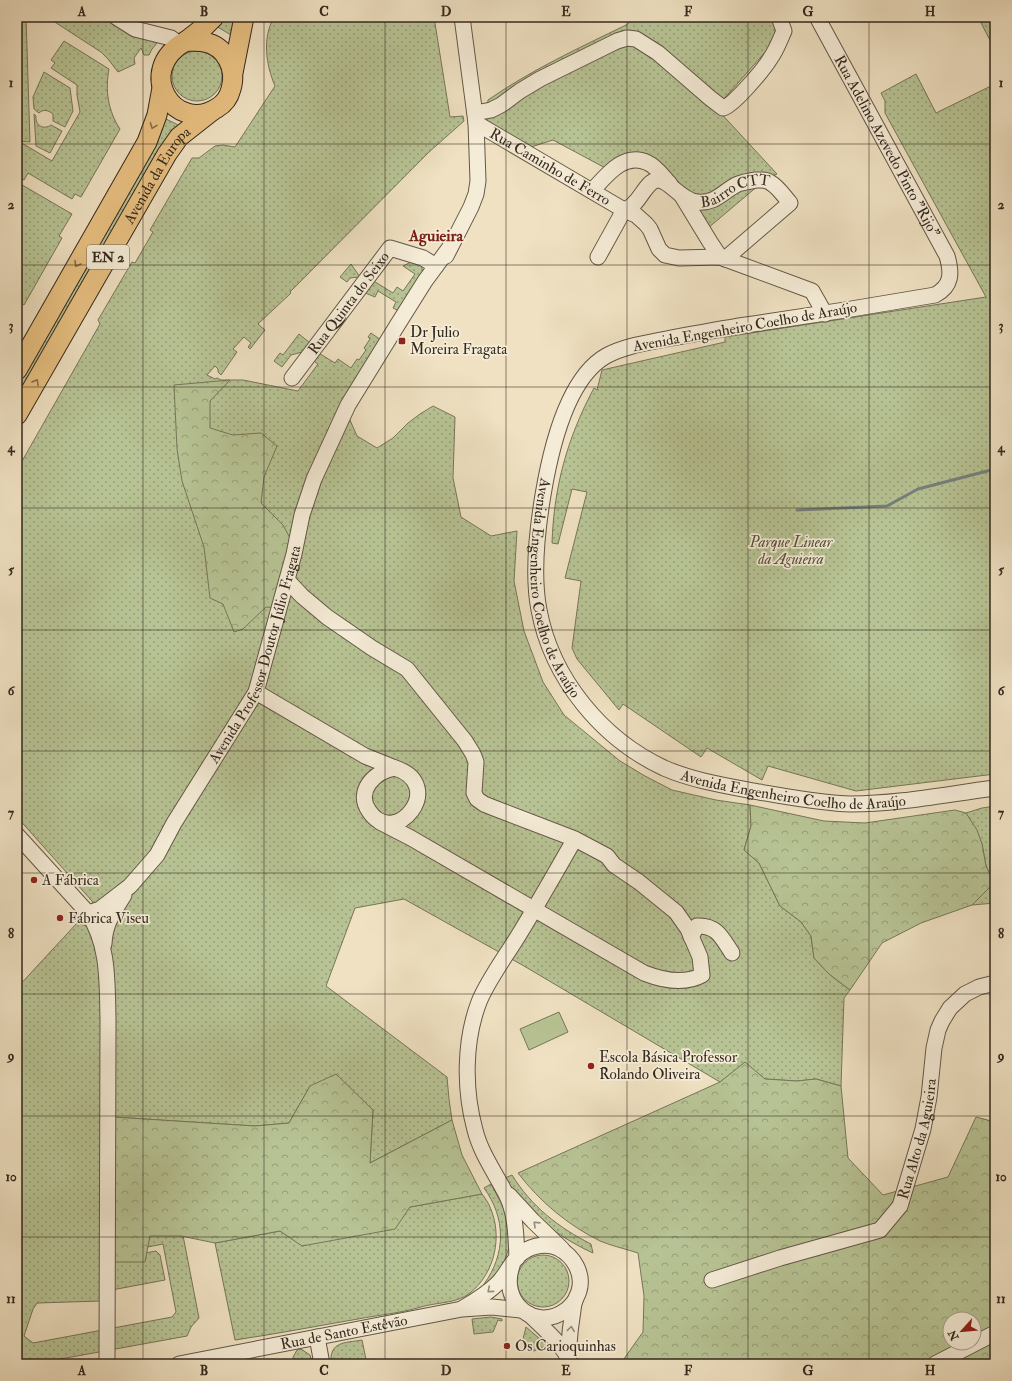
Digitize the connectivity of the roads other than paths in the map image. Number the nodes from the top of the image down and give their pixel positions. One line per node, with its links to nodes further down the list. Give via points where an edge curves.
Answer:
1 (116, 17): 7 (street, via 135,29)
2 (214, 17): 7 (main road, EN 2, via 204,28)
3 (244, 17): 8 (main road, EN 2)
4 (462, 17): 11 (street, Avenida Professor Doutor Júlio Fragata)
5 (779, 17): 11 (street, via 784,31 771,59 726,108 722,108 658,53 636,39 626,38 540,79 501,105)
6 (817, 17): 19 (street, Rua Adelino Azevedo Pinto "Rijo", via 947,256 951,268)
7 (183, 43): 8 (main road, via 205,42 215,46 230,62); 9 (main road, EN 2, via 172,51 164,62 160,75)
8 (233, 73): 10 (main road, EN 2, via 231,91 227,99)
9 (162, 88): 10 (main road, via 167,99 176,108 188,113); 21 (main road, Avenida da Europa / EN 2, one-way to 21, via 157,115 147,142)
10 (212, 111): 24 (main road, Avenida da Europa / EN 2, one-way to 10, via 166,154 179,137)
11 (475, 118): 12 (street, Rua Caminho de Ferro); 15 (street, Avenida Professor Doutor Júlio Fragata, via 478,181 476,194)
12 (592, 191): 13 (street, Bairro CTT, via 614,168 631,160 652,165); 14 (street, Rua Caminho de Ferro)
13 (677, 191): 14 (street, Bairro CTT, via 658,180 653,182 632,207); 17 (street, Bairro CTT); 17 (street, Bairro CTT, via 695,202 708,201 743,182 765,180 772,183 790,203)
14 (624, 210): 16 (street); 17 (street, Rua Caminho de Ferro, via 636,215 646,224 665,255 679,258)
15 (450, 247): 18 (street, Avenida Professor Doutor Júlio Fragata); 23 (street, Avenida Professor Doutor Júlio Fragata, via 431,285 381,366 364,392)
16 (598, 257)
17 (723, 258): 20 (street, via 812,291)
18 (436, 266): 22 (street, Rua Quinta do Seixo, via 423,258 390,248); 23 (street, Avenida Professor Doutor Júlio Fragata)
19 (950, 278): 20 (street, Avenida Engenheiro Coelho de Araújo, via 941,292 935,295)
20 (825, 314): 30 (street, Avenida Engenheiro Coelho de Araújo, via 631,346 604,357 590,368 575,390 563,416 552,449 543,494 536,569 539,610 548,641 571,689 612,734 646,758 689,777 734,788 850,804 888,802)
21 (17, 370)
22 (292, 378)
23 (348, 405): 25 (street, Avenida Professor Doutor Júlio Fragata, via 314,479 302,516)
24 (17, 415)
25 (287, 580): 26 (street, Avenida Professor Doutor Júlio Fragata); 39 (street, via 327,618 413,676 473,754 476,762 474,793 477,799 575,839 607,856 614,866 639,882 676,912)
26 (256, 692): 27 (street); 36 (street, Avenida Professor Doutor Júlio Fragata, via 156,854)
27 (365, 756): 28 (street); 29 (street, via 372,767)
28 (395, 768): 29 (street, via 387,769); 31 (street, via 416,782 418,799)
29 (373, 778): 32 (street, via 365,798 367,808)
30 (995, 788)
31 (410, 814): 32 (street, via 397,822); 34 (street)
32 (380, 822): 34 (street)
33 (17, 835): 38 (street)
34 (411, 838): 37 (street)
35 (573, 842): 37 (street)
36 (130, 886): 38 (street, Avenida Professor Doutor Júlio Fragata, via 100,909); 41 (street, Avenida Professor Doutor Júlio Fragata, via 109,918)
37 (534, 909): 39 (street, via 644,973 666,980 694,980 702,975 700,957); 43 (street, via 478,1006 470,1036 468,1092 475,1132)
38 (88, 913): 41 (street, via 96,925)
39 (691, 937): 40 (street, via 697,926 707,926 720,934)
40 (732, 953)
41 (104, 954): 53 (street, via 107,991)
42 (995, 983): 46 (street, Rua Alto da Aguieira, via 965,994 950,1008 942,1021 934,1048 923,1129 900,1206 880,1230)
43 (495, 1176): 44 (street, one-way to 43, via 521,1209); 45 (street, via 512,1210 515,1225)
44 (564, 1251): 45 (street, via 543,1245 533,1247 523,1252); 47 (street, via 578,1268 579,1290)
45 (514, 1262): 48 (street, one-way to 48, via 498,1283); 49 (street, via 509,1273 510,1292 515,1303)
46 (712, 1280)
47 (575, 1301): 49 (street, via 567,1310 556,1316 545,1318); 52 (street, one-way to 47)
48 (462, 1309): 49 (street, Rua de Santo Estêvão, via 492,1307); 51 (street, Rua de Santo Estêvão)
49 (525, 1312): 52 (street, via 552,1337)
50 (995, 1333): 56 (street)
51 (317, 1337): 54 (street, Rua de Santo Estêvão); 55 (street)
52 (569, 1361)
53 (107, 1364)
54 (179, 1364)
55 (322, 1364)
56 (935, 1364)

